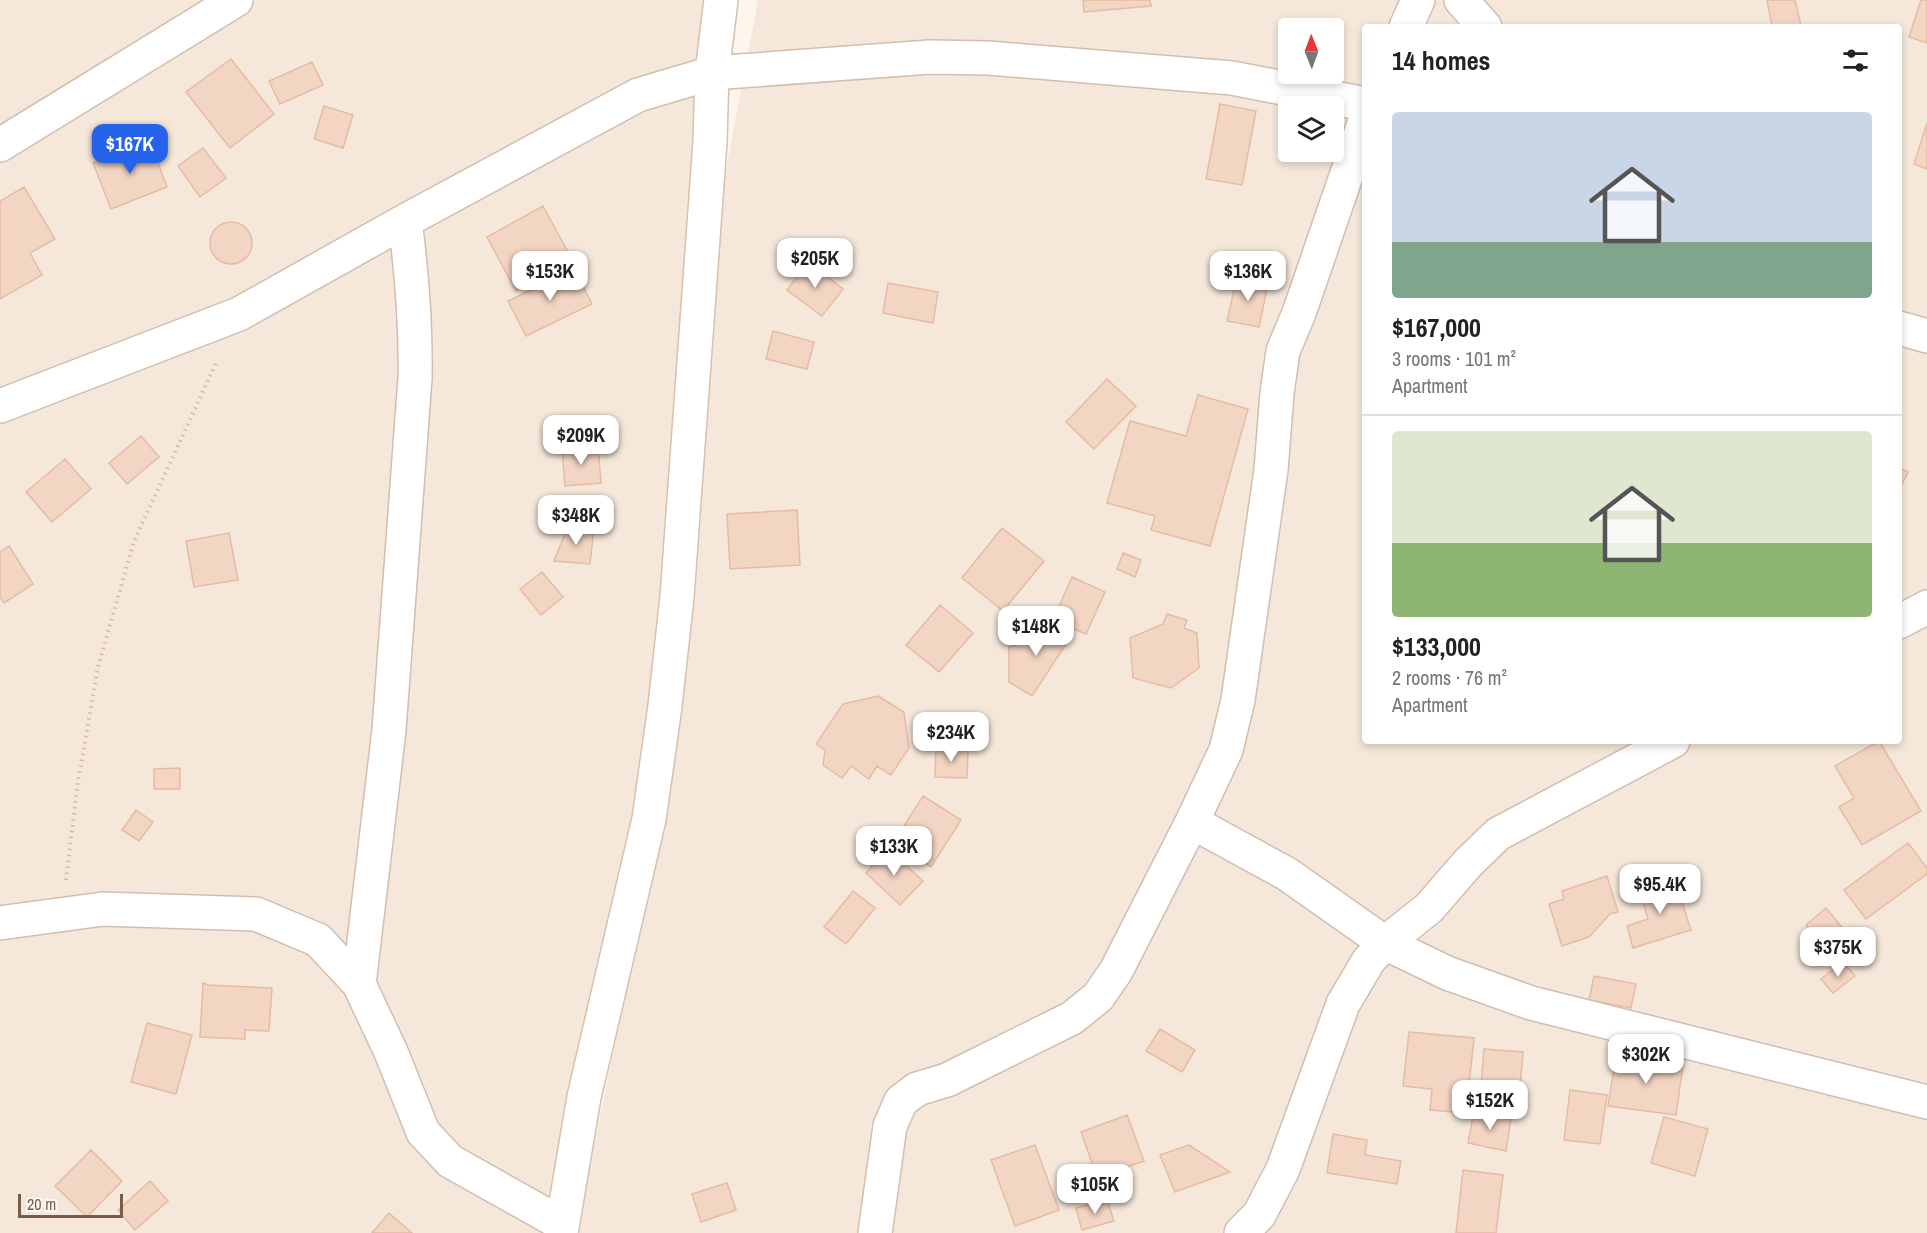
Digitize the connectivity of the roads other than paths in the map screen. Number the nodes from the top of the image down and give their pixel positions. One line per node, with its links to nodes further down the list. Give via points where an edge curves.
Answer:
1 (236, 0): 10 (street)
2 (721, 0): 7 (street)
3 (1418, 0): 5 (street)
4 (1461, 0): 6 (street)
5 (1407, 24)
6 (1482, 24)
7 (712, 73): 8 (street, via 930,57 988,58 1232,78); 11 (street, via 638,95); 23 (street, via 678,585 665,706 649,819 584,1097)
8 (1362, 103)
9 (1362, 130): 18 (street, via 1283,351 1271,470 1238,700 1226,750)
10 (0, 145)
11 (405, 220): 14 (street, via 239,314); 21 (street, via 414,290 415,378 389,730)
12 (1902, 329): 13 (street)
13 (1927, 336)
14 (0, 406)
15 (1927, 607): 16 (street)
16 (1902, 620)
17 (1667, 744): 20 (street, via 1498,834 1429,908)
18 (1192, 822): 20 (street, via 1287,874); 24 (street, via 1116,971 1098,997 1072,1018 947,1080 917,1089 901,1101 890,1126)
19 (0, 923): 21 (street, via 103,909 255,914 318,940)
20 (1385, 943): 22 (street, via 1447,973 1531,1003); 25 (street, via 1343,1004 1283,1169 1259,1215)
21 (359, 984): 23 (street, via 423,1131 450,1161)
22 (1927, 1102)
23 (561, 1228)
24 (875, 1233)
25 (1241, 1233)

